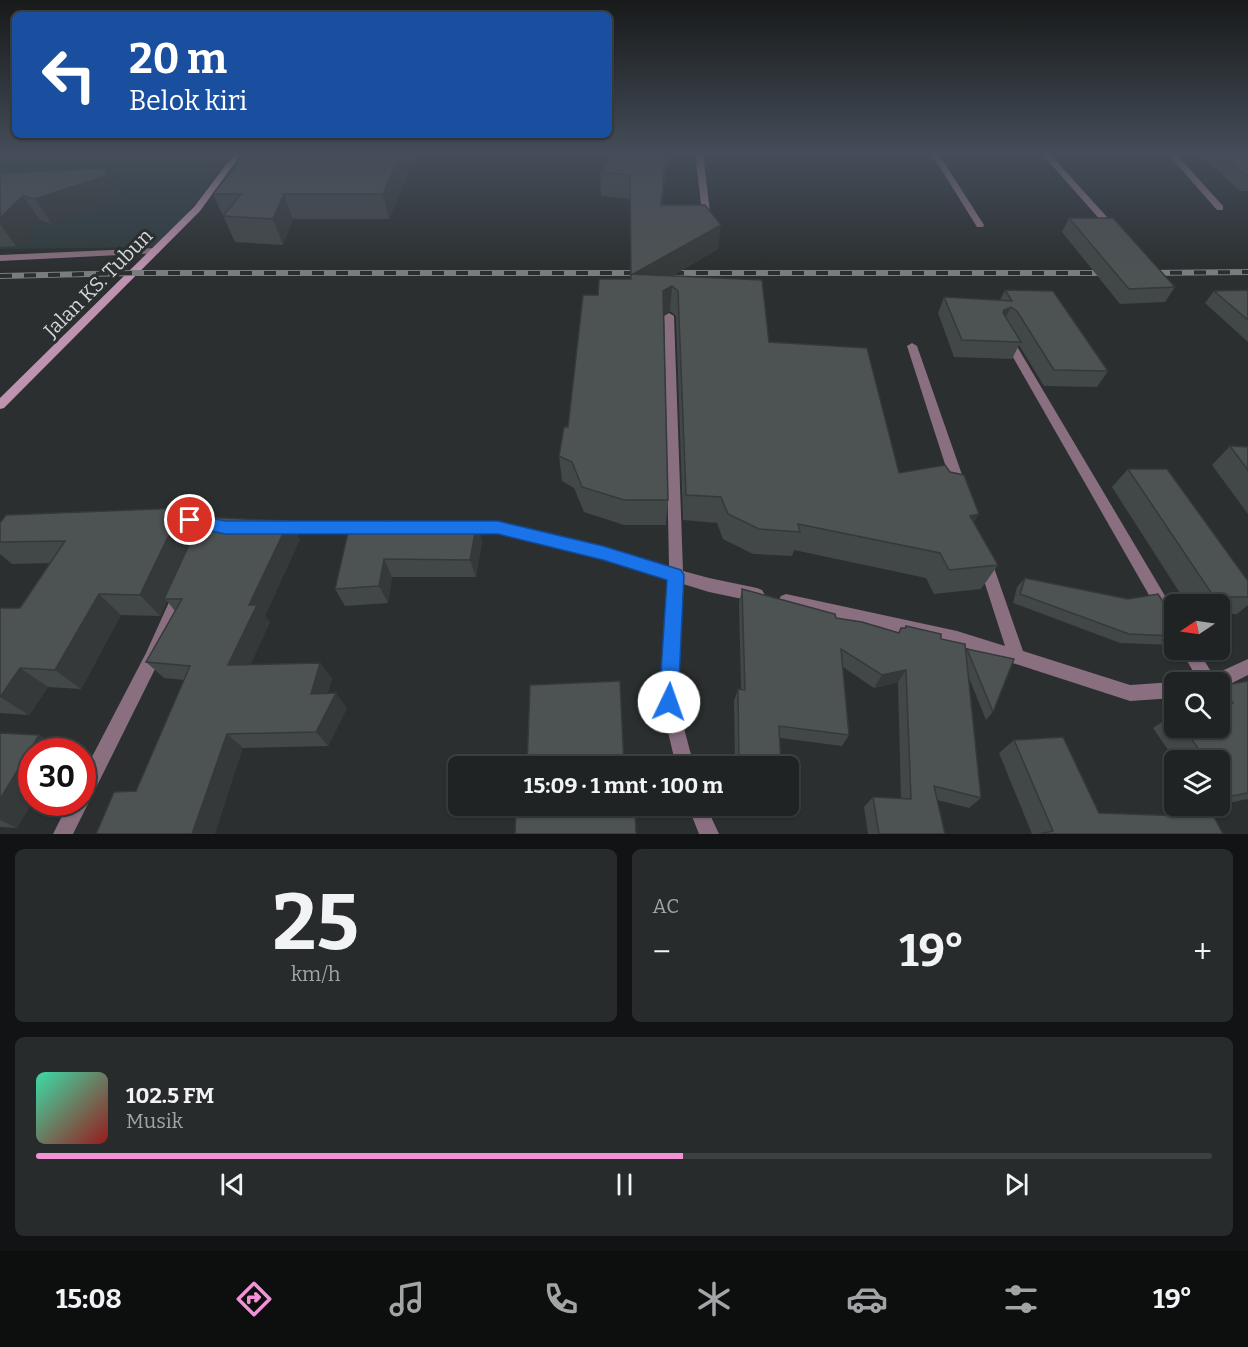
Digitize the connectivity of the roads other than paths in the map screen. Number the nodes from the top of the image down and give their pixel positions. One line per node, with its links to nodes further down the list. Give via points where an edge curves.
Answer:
1 (209, 192): 10 (main road, Jalan KS. Tubun)
2 (704, 192): 7 (street)
3 (959, 192): 8 (street)
4 (1079, 192): 9 (street)
5 (1205, 192): 6 (street)
6 (1220, 208)
7 (708, 225)
8 (980, 225)
9 (1124, 241)
10 (156, 250): 11 (street); 15 (main road, Jalan KS. Tubun)
11 (0, 258)
12 (669, 316): 23 (street)
13 (1002, 328): 25 (street)
14 (912, 346): 16 (street)
15 (0, 405)
16 (965, 502)
17 (155, 522): 21 (street, via 190,520)
18 (260, 527): 20 (street)
19 (442, 527): 23 (street, via 498,527)
20 (375, 528)
21 (214, 529)
22 (980, 546): 26 (street)
23 (676, 575): 26 (street, via 957,638); 30 (street, via 669,702)
24 (188, 576): 31 (street)
25 (1164, 608)
26 (1017, 657): 29 (street, via 1130,693)
27 (1248, 668): 28 (street)
28 (1230, 676)
29 (1164, 691)
30 (682, 756)
31 (96, 768)
32 (72, 816): 34 (street)
33 (701, 816): 35 (street)
34 (63, 834)
35 (709, 834)

